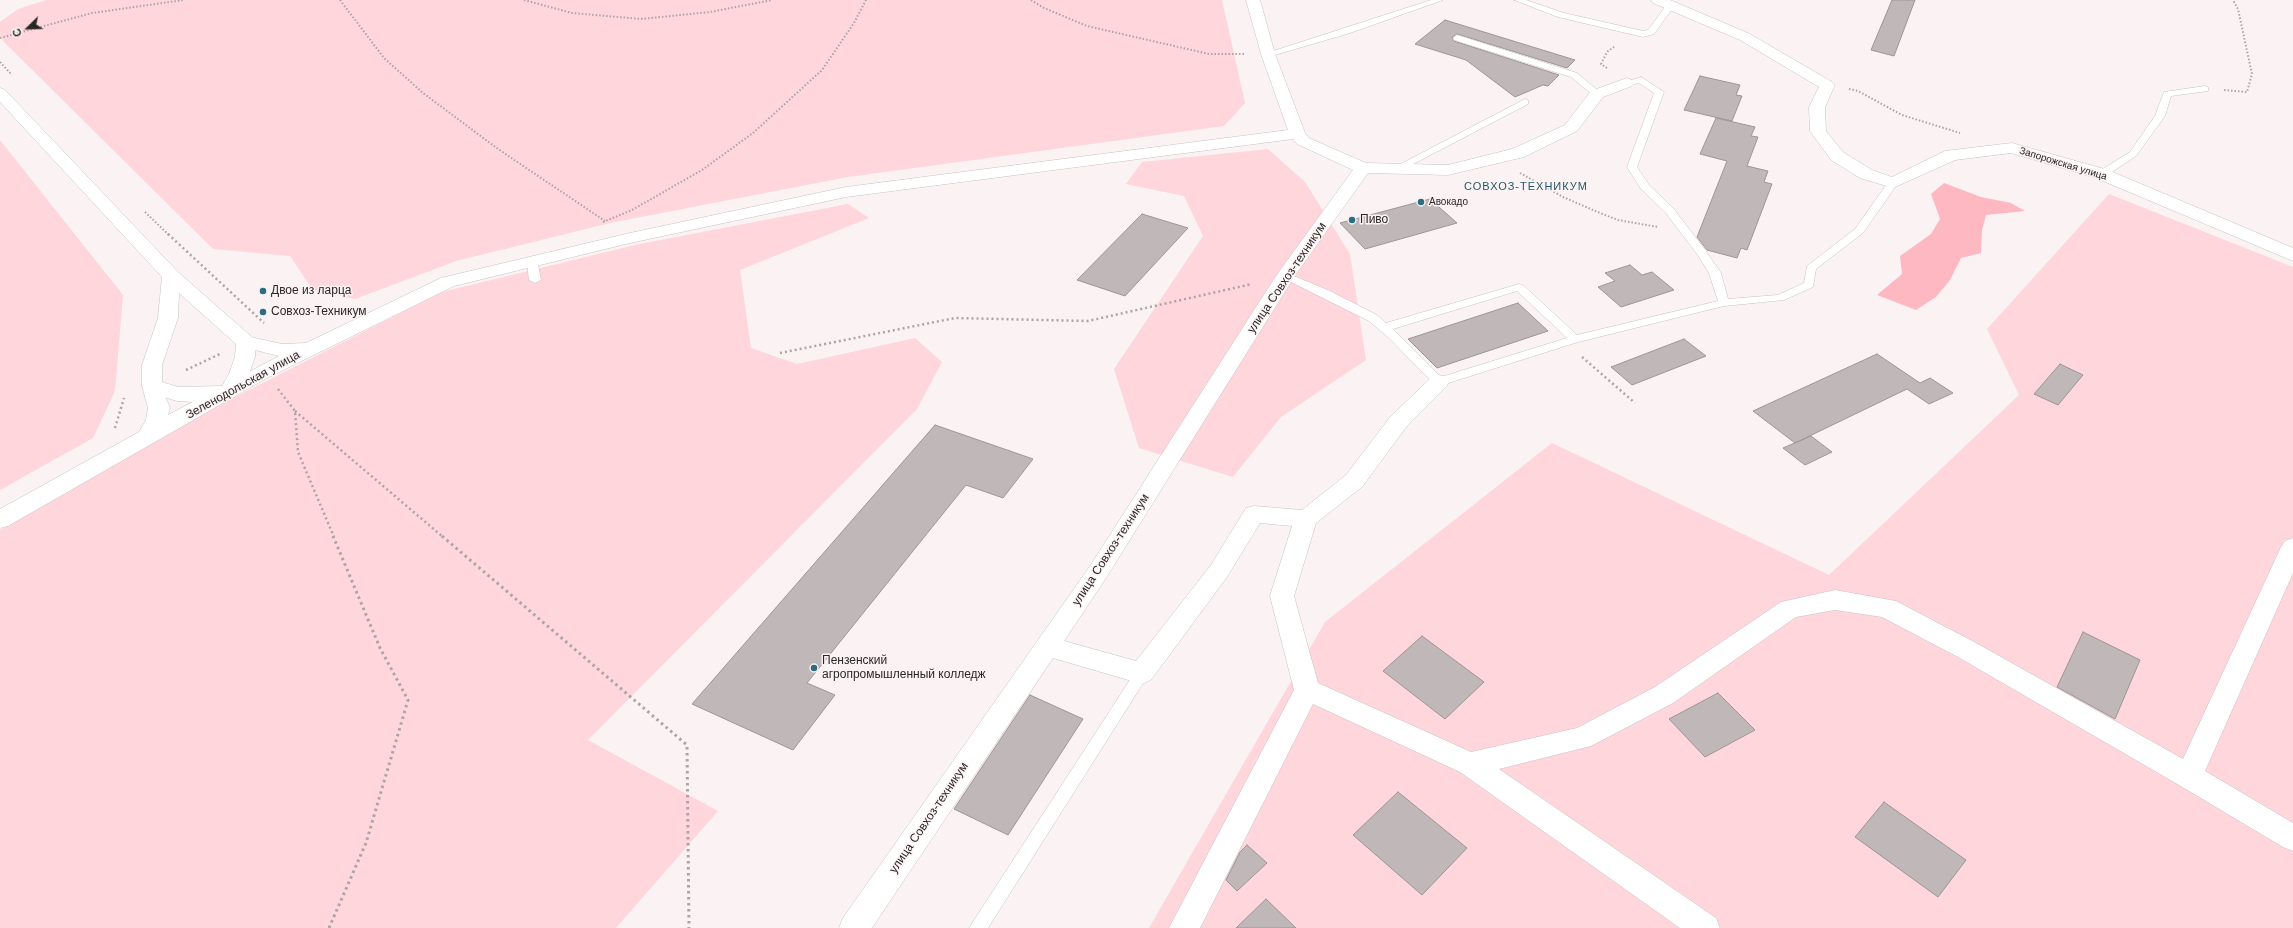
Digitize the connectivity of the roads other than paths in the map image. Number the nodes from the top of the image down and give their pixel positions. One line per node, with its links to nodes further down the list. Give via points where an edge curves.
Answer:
1 (1253, 0): 6 (street)
2 (1439, 0): 6 (lane)
3 (1518, 0): 4 (lane, via 1562,15 1643,34 1651,32)
4 (1665, 3): 16 (street, via 1745,37 1827,85 1817,107 1818,131 1836,156 1866,174)
5 (1457, 38): 10 (lane, via 1574,75)
6 (1268, 54): 12 (street)
7 (1627, 83): 10 (street); 22 (lane, via 1641,80 1659,92 1632,167 1645,187 1669,210 1716,273)
8 (2205, 89): 15 (lane, via 2167,94 2160,116 2132,154)
9 (0, 93): 19 (street, Зеленодольская улица)
10 (1597, 94): 14 (street, via 1571,128 1518,153 1448,170)
11 (1525, 102): 14 (lane)
12 (1297, 134): 13 (street, via 1304,141); 18 (street, via 846,192)
13 (1362, 168): 14 (street); 20 (street, улица Совхоз-техникум)
14 (1396, 170)
15 (2102, 174): 16 (street, Запорожская улица, via 2012,148 1951,155); 17 (street, Запорожская улица)
16 (1893, 183): 22 (lane, via 1859,231 1811,268 1809,285 1780,298)
17 (2293, 255)
18 (537, 260): 21 (lane, via 532,263); 26 (street, via 448,282)
19 (171, 276): 25 (street, Зеленодольская улица); 28 (street, via 168,318 152,365)
20 (1285, 276): 23 (lane, via 1326,293 1373,318); 34 (street, улица Совхоз-техникум, via 1098,572)
21 (535, 280)
22 (1724, 303): 24 (lane)
23 (1384, 328): 24 (lane, via 1519,287); 27 (lane)
24 (1570, 340): 27 (lane)
25 (246, 342): 26 (street, Зеленодольская улица, via 282,350); 29 (street, via 245,357 239,374)
26 (311, 348): 29 (street, Зеленодольская улица)
27 (1439, 382): 31 (street, via 1399,421 1354,481)
28 (152, 386): 29 (street, via 177,394); 30 (street, via 159,408 157,421)
29 (228, 392): 30 (street, Зеленодольская улица)
30 (144, 440): 32 (street, Зеленодольская улица)
31 (1306, 519): 35 (street, via 1254,514 1219,571); 36 (street, via 1282,596)
32 (0, 520)
33 (2293, 547): 38 (street)
34 (1046, 646): 35 (street); 41 (street, улица Совхоз-техникум)
35 (1142, 673): 42 (lane)
36 (1307, 690): 37 (street); 43 (street)
37 (1470, 764): 38 (street, via 1582,738 1664,695 1790,609 1835,600 1887,608 1967,650); 40 (street)
38 (2189, 776): 39 (street)
39 (2293, 838)
40 (1702, 927)
41 (854, 928)
42 (978, 928)
43 (1184, 928)

